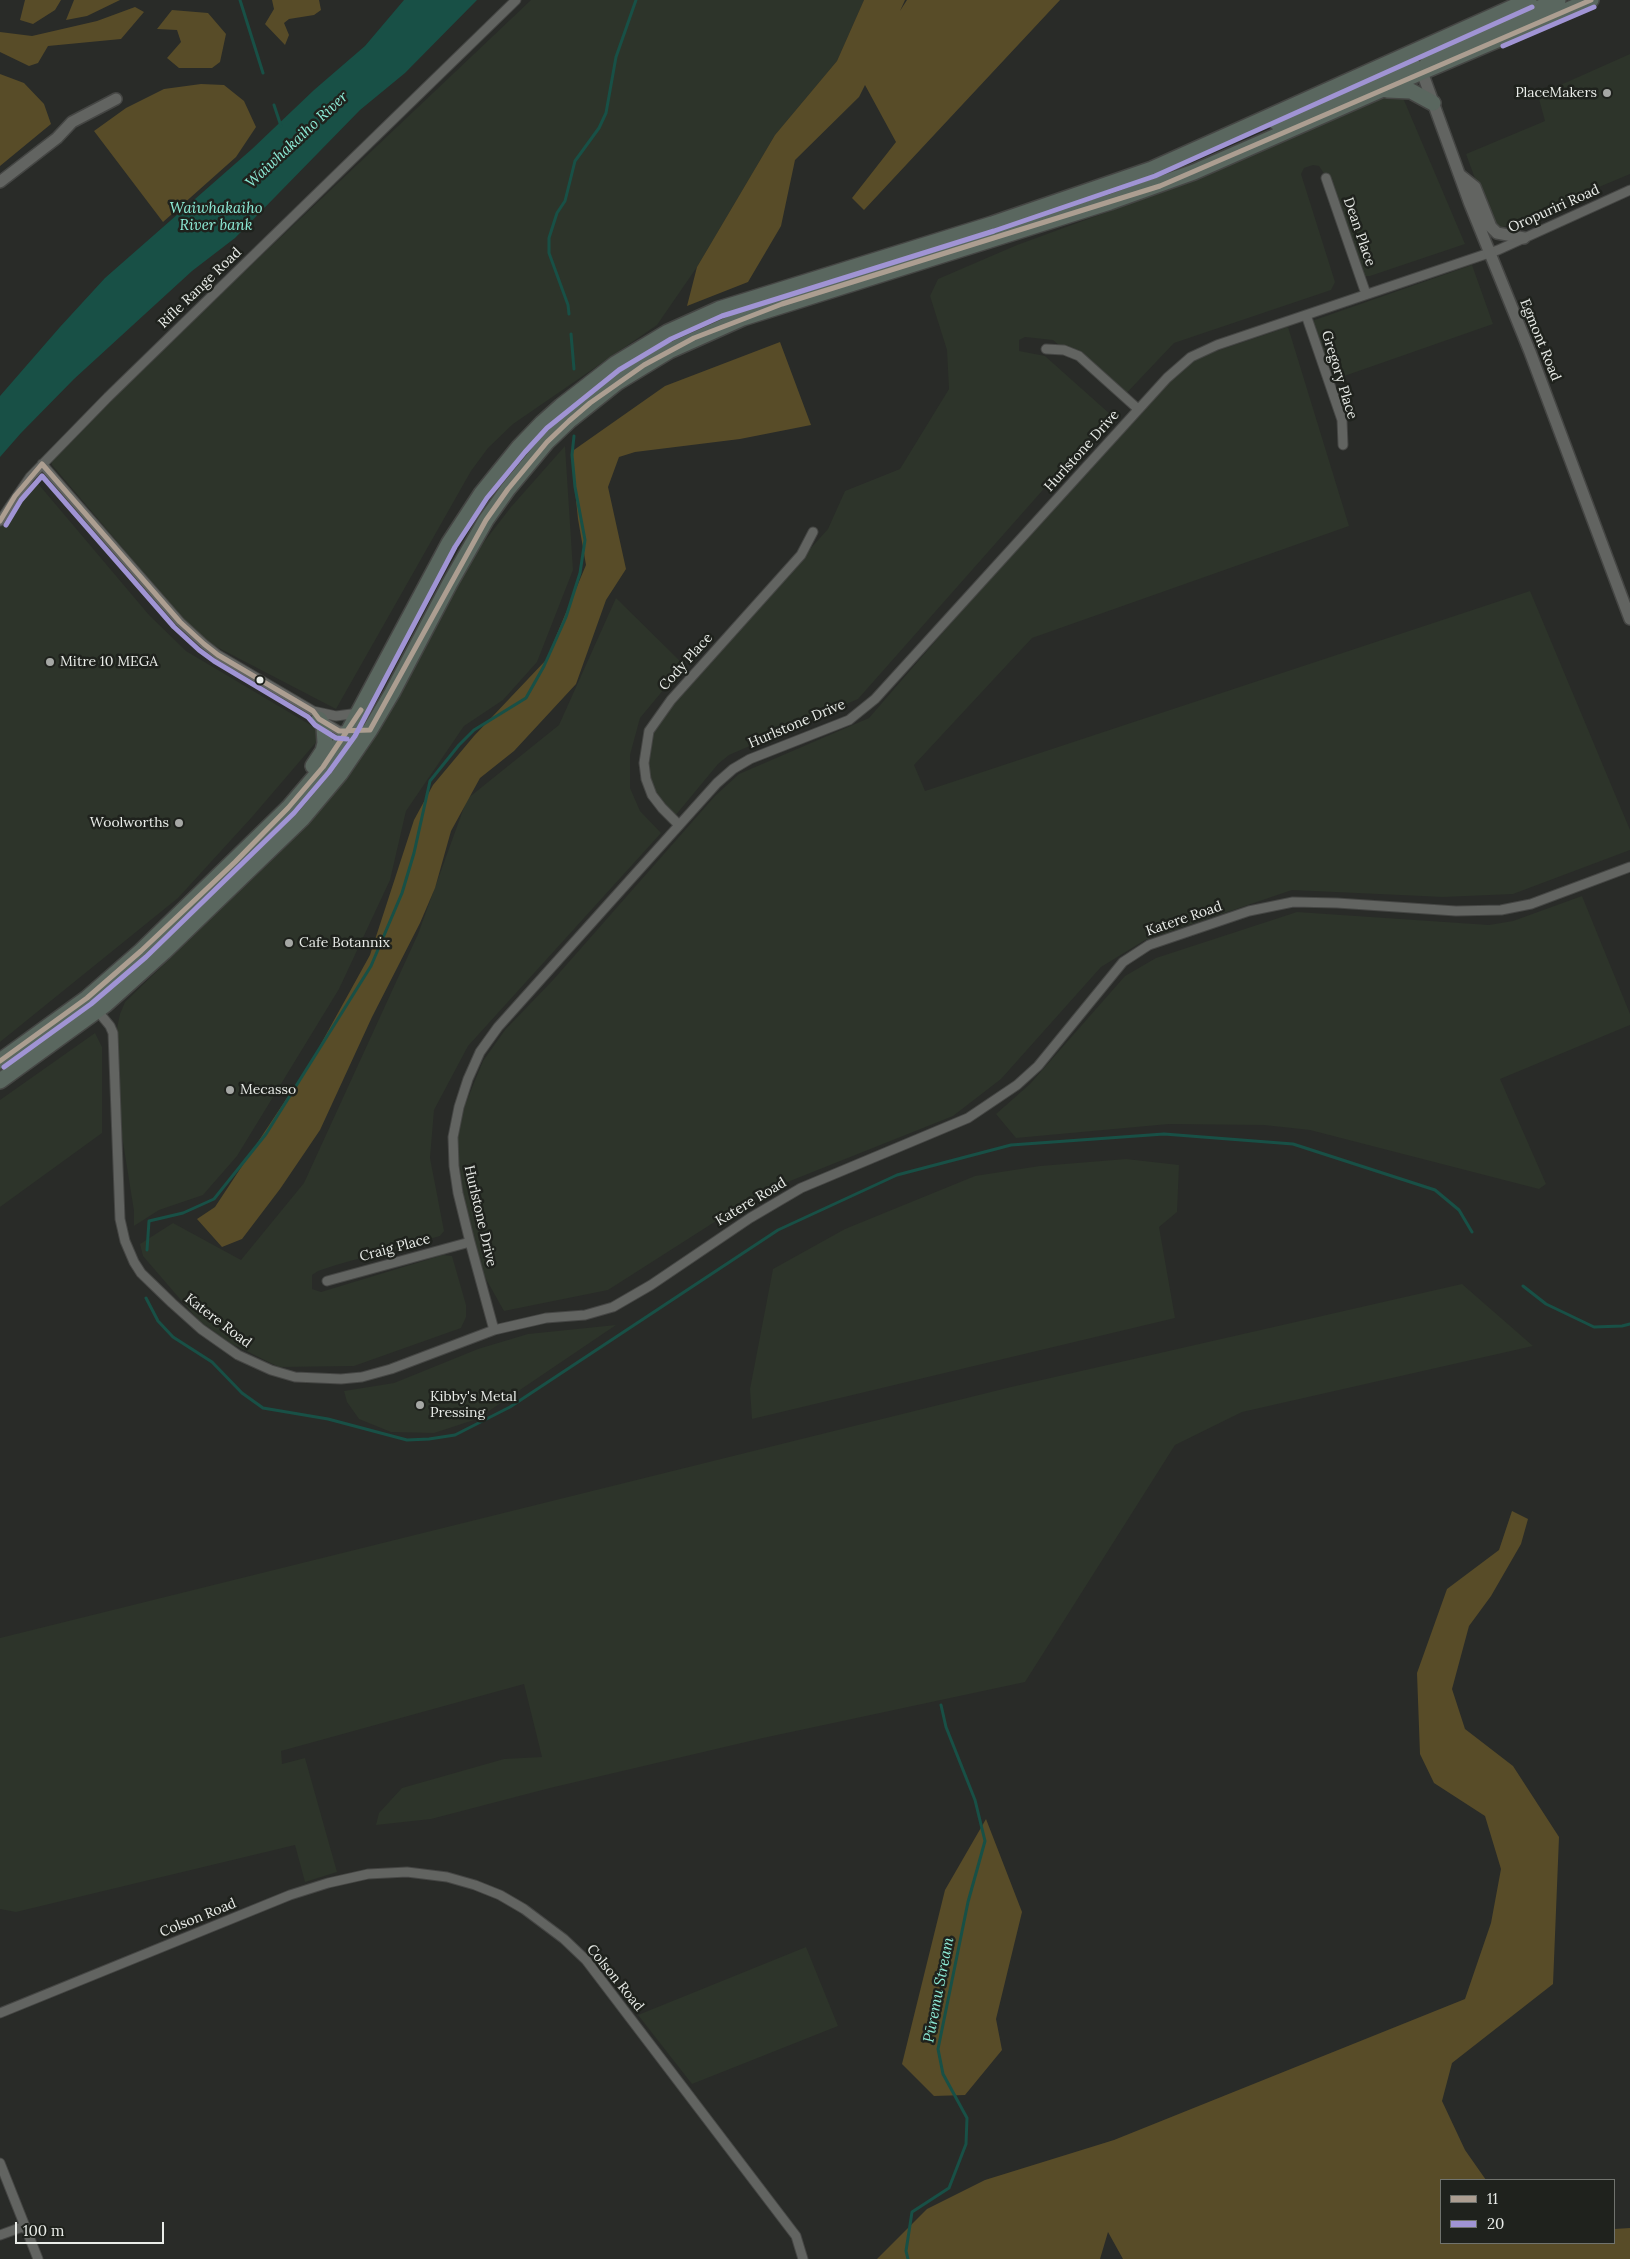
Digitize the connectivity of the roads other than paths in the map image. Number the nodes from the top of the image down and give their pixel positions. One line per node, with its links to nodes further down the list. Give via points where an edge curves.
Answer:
1 (516, 0): 23 (street, Rifle Range Road)
2 (1510, 0): 6 (highway, via 1406,46)
3 (1529, 0): 6 (highway)
4 (1558, 0): 7 (highway, via 1448,47 1435,54)
5 (1591, 0): 7 (highway)
6 (1394, 59): 11 (highway)
7 (1422, 72): 8 (highway); 10 (main road, Egmont Road); 11 (highway, via 1416,68 1401,68 1266,128)
8 (1380, 90): 10 (highway, via 1411,90); 29 (highway, via 1160,186 782,304 716,328 644,365 569,421 508,488 450,582)
9 (116, 99): 14 (main road, via 72,122 57,138)
10 (1433, 102): 12 (main road, Egmont Road)
11 (1224, 137): 27 (highway, via 1113,183 992,224 719,308 668,332 615,364 542,423 480,494 449,543)
12 (1459, 174): 16 (main road, via 1475,187 1491,227 1497,232); 17 (main road, Egmont Road)
13 (1326, 178): 18 (street, Dean Place)
14 (0, 182)
15 (1630, 190): 16 (street, Oropuriri Road)
16 (1524, 238): 17 (street, Oropuriri Road)
17 (1489, 252): 18 (street, Hurlstone Drive); 26 (main road, Egmont Road)
18 (1366, 294): 19 (street, Hurlstone Drive)
19 (1306, 315): 21 (street, Hurlstone Drive, via 1191,357 1180,364); 22 (street, Gregory Place, via 1342,420)
20 (1046, 349): 21 (street, via 1064,350 1079,356)
21 (1138, 410): 32 (street, Hurlstone Drive, via 875,699 849,720 750,759 733,769)
22 (1343, 445)
23 (42, 464): 24 (street, Rifle Range Road); 28 (street, via 185,627 218,655)
24 (0, 521)
25 (813, 532): 32 (street, Cody Place, via 801,555 671,700 649,731 644,763 646,779 657,802)
26 (1630, 619)
27 (360, 712): 28 (street); 30 (highway)
28 (316, 715): 30 (street, via 340,731); 31 (highway, via 325,735 323,751 290,794)
29 (370, 730): 30 (street); 35 (highway, via 340,774 290,832)
30 (348, 732): 31 (highway, via 323,767)
31 (276, 821): 34 (highway)
32 (679, 825): 38 (street, Hurlstone Drive, via 517,1004 480,1052 459,1107 453,1137 458,1193)
33 (1630, 866): 40 (street, Katere Road, via 1530,904 1501,910 1456,911 1293,902 1249,911 1149,945 1123,962 1038,1066 1001,1097 968,1118 801,1188 613,1307 585,1315 537,1320)
34 (87, 998): 35 (street, Katere Road); 36 (highway)
35 (98, 1010): 37 (highway); 40 (street, Katere Road, via 113,1033 119,1201 125,1241 141,1273 201,1329 256,1364 316,1379 362,1377)
36 (0, 1061)
37 (0, 1081)
38 (470, 1242): 39 (street, Craig Place); 40 (street, Hurlstone Drive)
39 (327, 1281)
40 (494, 1330)
41 (0, 2013): 46 (street, Colson Road, via 290,1895 328,1883 368,1874 407,1872 447,1877 475,1885 524,1909 586,1960 796,2236)
42 (0, 2163): 43 (street)
43 (25, 2226): 44 (street); 45 (street)
44 (0, 2235)
45 (38, 2259)
46 (804, 2259)

